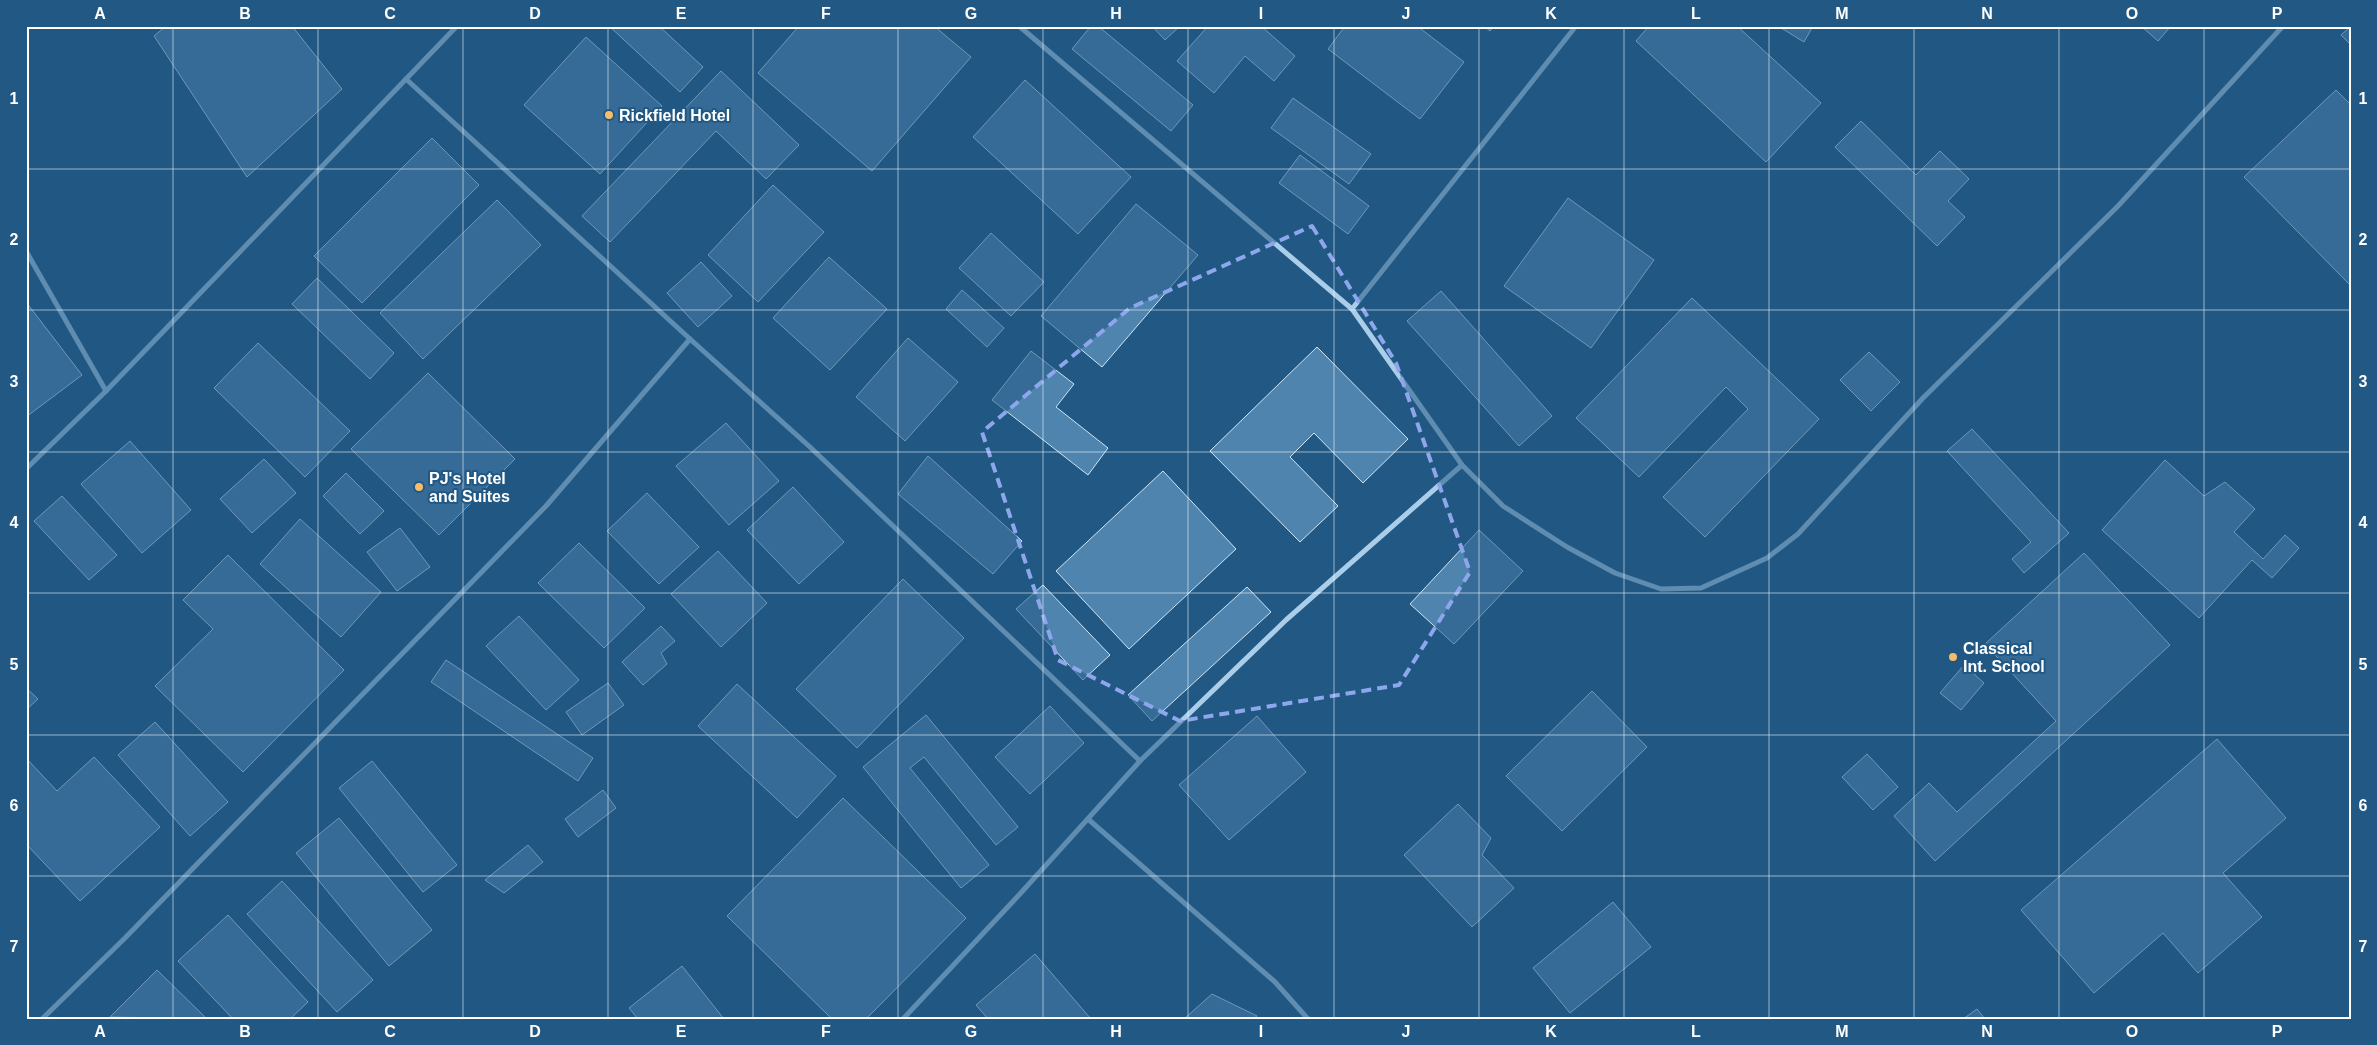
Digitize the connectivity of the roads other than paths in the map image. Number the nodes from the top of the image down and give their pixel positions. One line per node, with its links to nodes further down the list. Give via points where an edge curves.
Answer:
1 (457, 26): 5 (street)
2 (1019, 26): 7 (street)
3 (1576, 26): 7 (street)
4 (2283, 26): 10 (street, via 2118,206 1923,398 1798,534 1766,558 1701,588 1661,589 1616,573 1567,547 1503,506)
5 (406, 79): 8 (street); 9 (street)
6 (26, 251): 9 (street)
7 (1352, 309): 10 (street)
8 (690, 339): 12 (street, via 810,446); 14 (street, via 546,506)
9 (106, 391): 11 (street)
10 (1462, 465): 12 (street, via 1286,620)
11 (26, 469)
12 (1140, 761): 13 (street)
13 (1088, 819): 15 (street); 16 (street, via 1275,982)
14 (42, 1019)
15 (903, 1019)
16 (1308, 1019)

